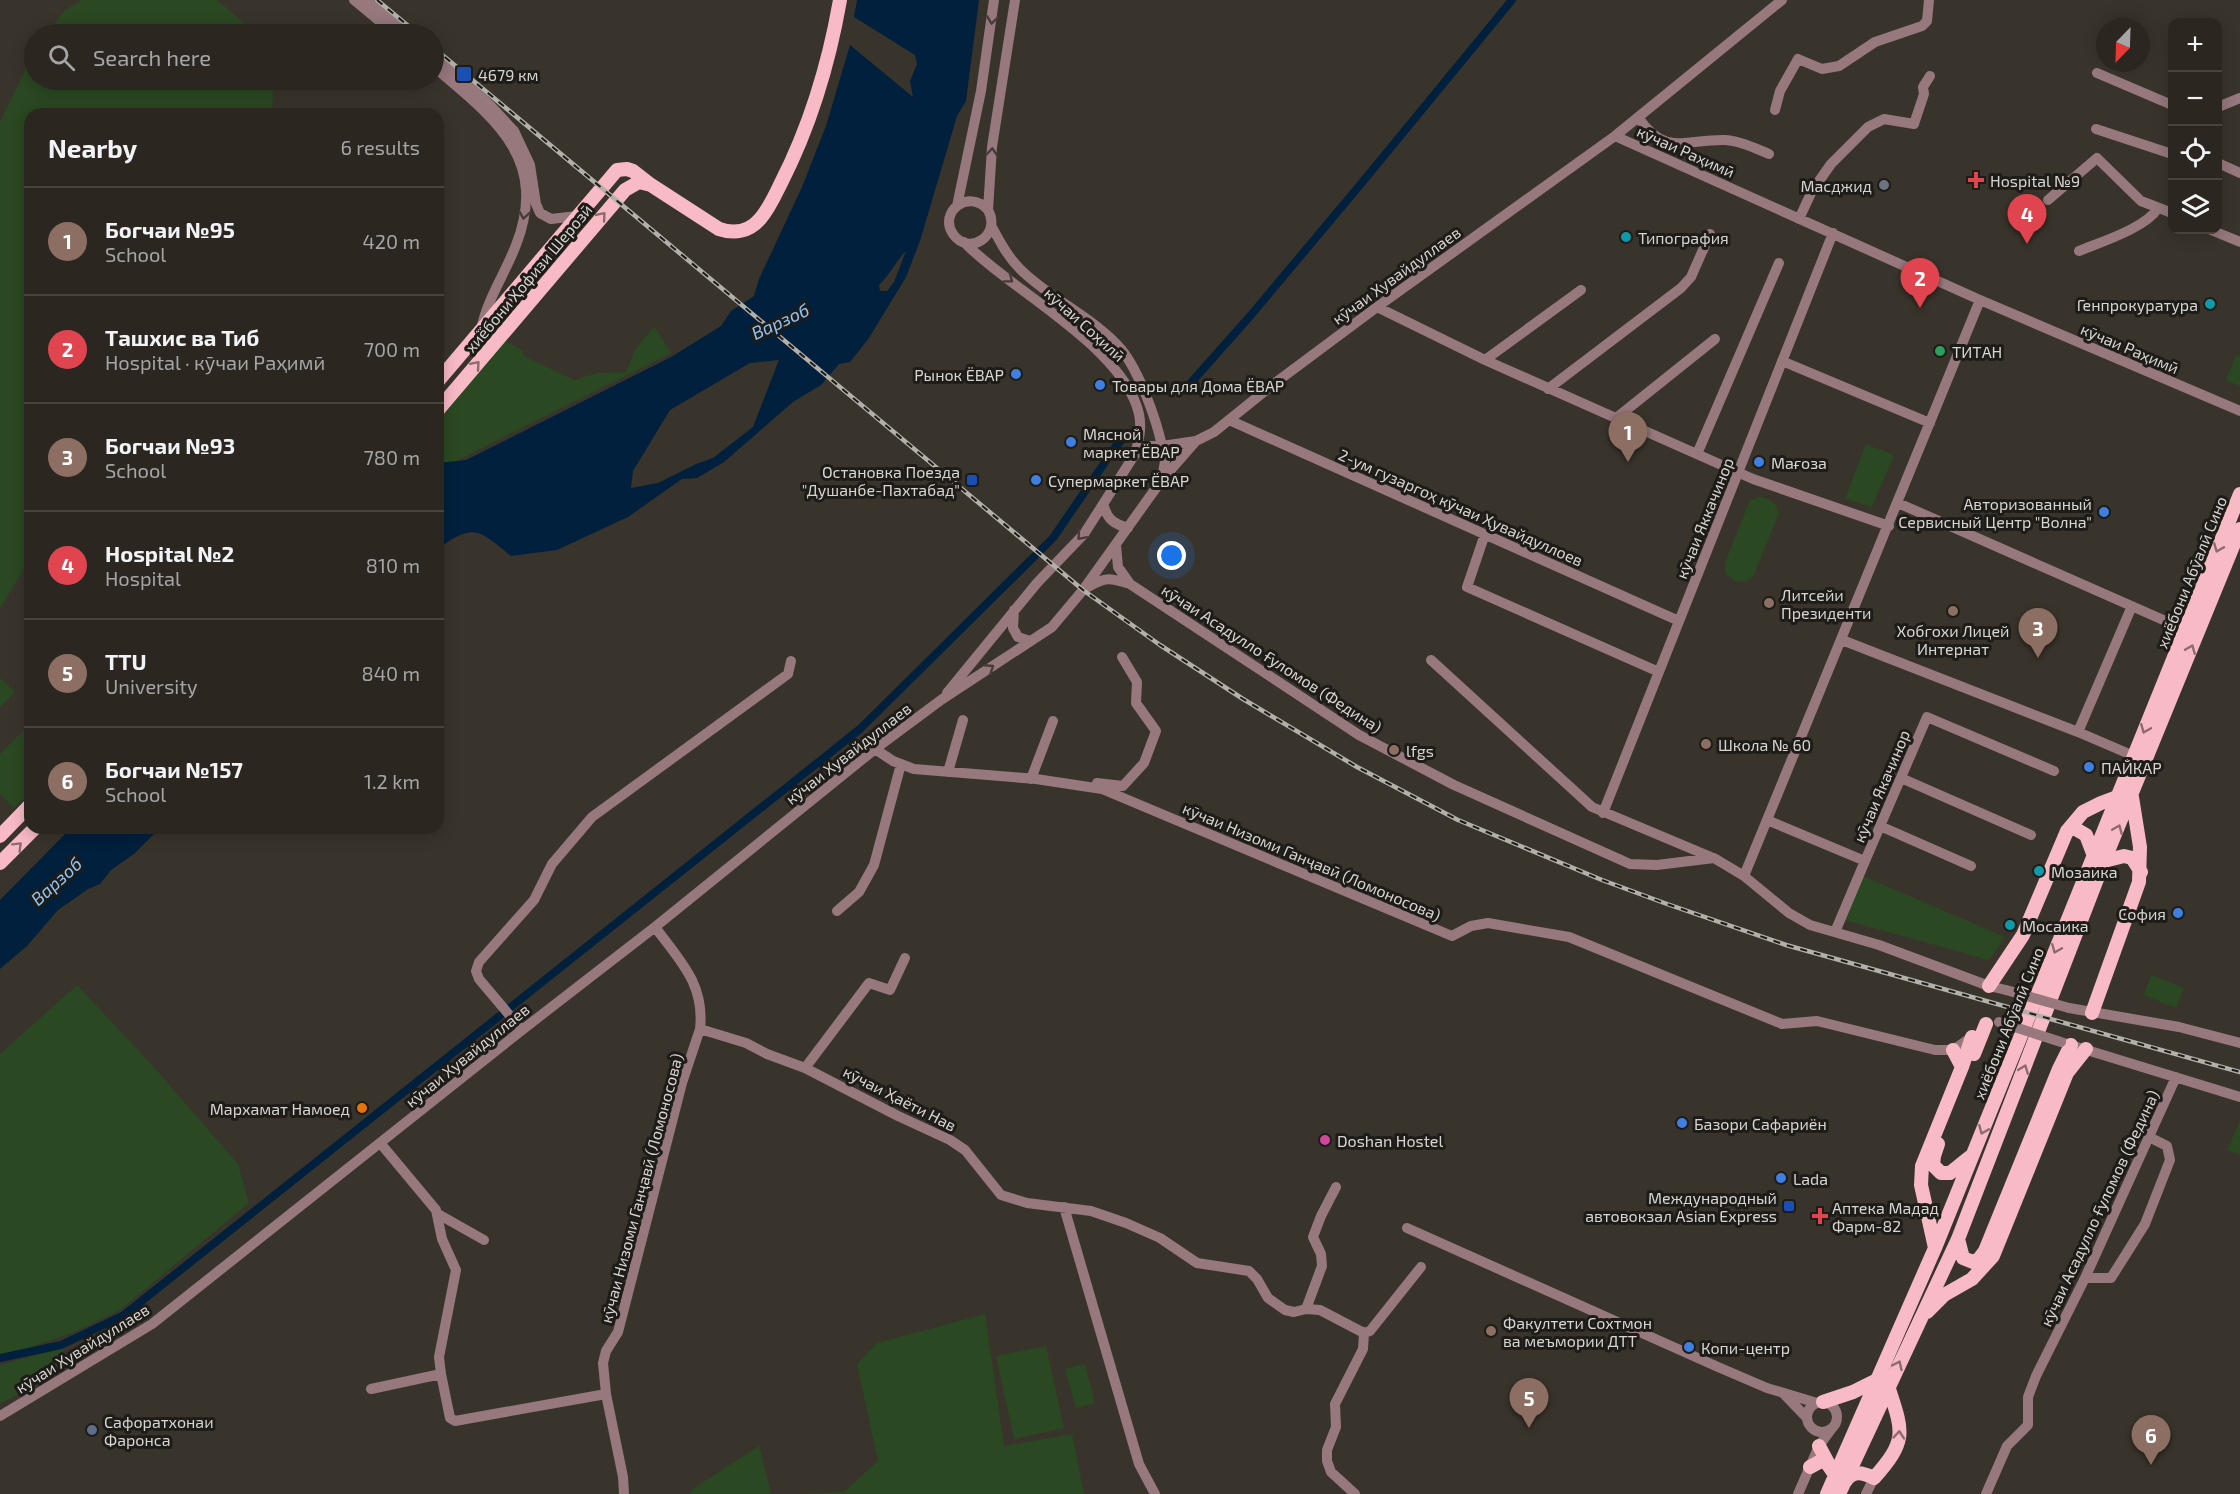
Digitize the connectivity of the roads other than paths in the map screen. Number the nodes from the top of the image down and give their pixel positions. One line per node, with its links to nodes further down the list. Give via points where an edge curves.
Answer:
1 (354, 0): 8 (street)
2 (366, 0): 9 (street)
3 (840, 0): 27 (main road, хиёбони Ҳофизи Шерозӣ, via 831,51 813,105 788,170 760,220 741,232 730,233)
4 (994, 0): 10 (street, кӯчаи Соҳилӣ, one-way to 10)
5 (1015, 0): 11 (street, кӯчаи Соҳилӣ)
6 (1782, 0): 20 (street)
7 (1929, 0): 19 (street, via 1927,21 1922,26 1875,42 1839,66 1822,69 1798,59 1780,91)
8 (383, 24)
9 (396, 24)
10 (989, 40): 11 (street); 29 (street, кӯчаи Соҳилӣ)
11 (1008, 43): 31 (street, кӯчаи Соҳилӣ, one-way to 11, via 992,147)
12 (444, 64): 33 (street, via 484,98 514,131 530,165 540,213 551,219)
13 (2097, 73): 17 (street)
14 (444, 75): 46 (street, one-way to 46, via 503,131 525,176 525,209 518,240)
15 (1930, 76): 34 (street, via 1923,87 1914,124 1884,119 1868,127 1831,164)
16 (2240, 98): 18 (street)
17 (2168, 103)
18 (2222, 105)
19 (1775, 110)
20 (1638, 117): 22 (street); 24 (street, via 1648,132 1662,141 1724,140)
21 (2096, 129): 23 (street)
22 (1615, 136): 34 (street, кӯчаи Раҳимӣ); 45 (street, кӯчаи Хувайдуллаев)
23 (2168, 153)
24 (1769, 154)
25 (2222, 166): 26 (street)
26 (2240, 173)
27 (651, 185): 33 (main road, хиёбони Ҳофизи Шерозӣ, via 633,171 617,170); 48 (main road, хиёбони Ҳофизи Шерозӣ, one-way to 27, via 625,190 639,182)
28 (2048, 200): 30 (street, via 2097,158 2141,201)
29 (957, 206): 31 (street, via 973,201); 39 (street, кӯчаи Соҳилӣ, via 950,226 956,238)
30 (2158, 208): 32 (street); 41 (street, via 2154,215 2110,239)
31 (988, 210): 35 (street, кӯчаи Соҳилӣ)
32 (2168, 212)
33 (577, 216): 46 (main road, хиёбони Ҳофизи Шерозӣ)
34 (1799, 219): 36 (street, кӯчаи Раҳимӣ)
35 (992, 227): 39 (street, via 981,241); 59 (street, кӯчаи Соҳилӣ, via 1021,270 1120,348 1156,420)
36 (1833, 233): 44 (street, кӯчаи Раҳимӣ); 50 (street, кӯчаи Яккачинор)
37 (1710, 234): 52 (street, via 1691,278 1681,288)
38 (2221, 234): 40 (street)
39 (964, 242): 60 (street, кӯчаи Соҳилӣ, one-way to 60, via 1114,366 1139,414 1141,433)
40 (2240, 242)
41 (2079, 251)
42 (1779, 263): 61 (street)
43 (1581, 290): 49 (street)
44 (1980, 300): 54 (street, кӯчаи Раҳимӣ); 57 (street)
45 (1377, 307): 49 (street); 56 (street, кӯчаи Хувайдуллаев)
46 (480, 331): 48 (main road); 51 (main road, хиёбони Ҳофизи Шерозӣ)
47 (1715, 339): 55 (street)
48 (493, 346): 53 (main road, хиёбони Ҳофизи Шерозӣ, one-way to 48)
49 (1485, 360): 52 (street)
50 (1782, 361): 57 (street); 62 (street, кӯчаи Яккачинор)
51 (444, 374)
52 (1548, 388): 55 (street)
53 (444, 403)
54 (2240, 411)
55 (1616, 419): 61 (street)
56 (1229, 420): 58 (street, кӯчаи Хувайдуллаев); 70 (street, 2-ум гузаргоҳ кӯчаи Ҳувайдуллоев)
57 (1930, 423): 65 (street)
58 (1196, 441): 59 (street, кӯчаи Хувайдуллаев); 63 (street, кӯчаи Хувайдуллаев)
59 (1162, 446): 60 (street, кӯчаи Хувайдуллаев, via 1150,446); 63 (street, кӯчаи Хувайдуллаев, via 1166,455)
60 (1135, 454): 66 (street, кӯчаи Хувайдуллаев)
61 (1697, 454): 62 (street)
62 (1738, 473): 67 (street); 76 (street, кӯчаи Яккачинор)
63 (1161, 481): 68 (street, кӯчаи Хувайдуллаев)
64 (2240, 494): 77 (main road, хиёбони Абӯалӣ Сино, one-way to 77)
65 (1898, 503): 67 (street); 74 (street)
66 (1104, 506): 68 (street, via 1111,521); 75 (street, кӯчаи Хувайдуллаев, one-way to 75, via 1084,534)
67 (1889, 526): 78 (street)
68 (1128, 528): 71 (street, кӯчаи Хувайдуллаев)
69 (2240, 529): 96 (main road, хиёбони Абӯалӣ Сино, one-way to 69)
70 (1485, 534): 76 (street, 2-ум гузаргоҳ кӯчаи Ҳувайдуллоев); 83 (street, via 1467,587)
71 (1116, 545): 72 (street, via 1118,567); 73 (street, кӯчаи Хувайдуллаев)
72 (1130, 584): 73 (street, via 1101,579); 106 (street, кӯчаи Асадулло Ғуломов (Федина), via 1359,735 1454,785 1630,864)
73 (1083, 590): 79 (street, кӯчаи Хувайдуллаев, via 1052,627)
74 (2132, 606): 77 (street); 87 (street)
75 (1014, 610): 79 (street, via 1013,628 1018,638); 84 (street, кӯчаи Хувайдуллаев)
76 (1679, 621): 83 (street, кӯчаи Яккачинор)
77 (2186, 630): 89 (main road, хиёбони Абӯалӣ Сино, one-way to 89)
78 (1842, 640): 87 (street); 100 (street)
79 (1030, 641): 84 (street, кӯчаи Хувайдуллаев, one-way to 79)
80 (1122, 657): 95 (street, via 1137,682 1136,703 1156,731 1144,763 1123,786 1096,783)
81 (1431, 660): 99 (street)
82 (791, 661): 121 (street, via 788,674 592,817 552,864 534,900 479,962 479,979)
83 (1659, 672): 99 (street, кӯчаи Яккачинор)
84 (941, 700): 88 (street, кӯчаи Хувайдуллаев)
85 (963, 720): 92 (street)
86 (1053, 721): 94 (street)
87 (2078, 732): 89 (street)
88 (875, 749): 90 (street, кӯчаи Низоми Ганҷавӣ (Ломоносова)); 114 (street, кӯчаи Хувайдуллаев)
89 (2134, 756): 97 (main road, хиёбони Абӯалӣ Сино)
90 (901, 764): 92 (street, кӯчаи Низоми Ганҷавӣ (Ломоносова)); 113 (street, via 874,865 859,892)
91 (2054, 771): 93 (street, кӯчаи Якачинор, via 1927,717)
92 (948, 772): 94 (street, кӯчаи Низоми Ганҷавӣ (Ломоносова))
93 (1901, 778): 101 (street, кӯчаи Якачинор); 104 (street)
94 (1030, 779): 95 (street, кӯчаи Низоми Ганҷавӣ (Ломоносова))
95 (1094, 788): 126 (street, кӯчаи Низоми Ганҷавӣ (Ломоносова), via 1452,936 1488,923 1569,937 1782,1024 1817,1021 1935,1050)
96 (2132, 795): 107 (main road, хиёбони Абӯалӣ Сино, one-way to 96); 111 (main road)
97 (2118, 797): 102 (main road, via 2083,812); 107 (main road, хиёбони Абӯалӣ Сино)
98 (24, 811): 105 (main road)
99 (1603, 813): 106 (street)
100 (1767, 820): 108 (street, кӯчаи Якачинор); 112 (street)
101 (1880, 826): 108 (street, кӯчаи Якачинор); 110 (street)
102 (2067, 831): 107 (main road, via 2074,828 2086,834); 117 (main road, via 2023,935)
103 (29, 834): 109 (main road, one-way to 103)
104 (2031, 835)
105 (0, 836)
106 (1714, 858): 112 (street)
107 (2099, 858): 111 (main road, via 2132,858); 133 (main road, хиёбони Абӯалӣ Сино, one-way to 133); 138 (main road, хиёбони Абӯалӣ Сино, one-way to 107)
108 (1865, 861): 115 (street, кӯчаи Якачинор)
109 (0, 863)
110 (1971, 866)
111 (2141, 872): 118 (main road)
112 (1744, 876): 115 (street, via 1789,913 1810,925)
113 (837, 911)
114 (655, 927): 120 (street, via 693,979 701,1006); 121 (street, кӯчаи Хувайдуллаев)
115 (1835, 932): 117 (street)
116 (905, 958): 128 (street, via 890,990 869,984)
117 (1989, 986): 118 (street, bridge)
118 (2092, 1012): 124 (street, via 2179,1027)
119 (1992, 1023): 122 (street); 123 (street, кӯчаи Асадулло Ғуломов (Федина), bridge); 133 (main road, via 1933,1164 1941,1173 1950,1173)
120 (700, 1029): 128 (street, кӯчаи Ҳаёти Нав); 150 (street, кӯчаи Низоми Ганҷавӣ (Ломоносова), via 682,1083 618,1332 605,1355)
121 (522, 1030): 132 (street, кӯчаи Хувайдуллаев)
122 (1972, 1037): 126 (street); 127 (main road)
123 (2066, 1043): 125 (street, кӯчаи Асадулло Ғуломов (Федина)); 138 (main road, via 2059,1069 1979,1259 1973,1262 1963,1258)
124 (2240, 1043)
125 (2086, 1049): 129 (street, кӯчаи Асадулло Ғуломов (Федина)); 144 (main road, via 2067,1074 1993,1256 1972,1280 1944,1295)
126 (1953, 1050): 127 (main road)
127 (1962, 1067): 140 (main road, via 1922,1166 1921,1185)
128 (805, 1068): 135 (street, кӯчаи Ҳаёти Нав, via 959,1145 1001,1195)
129 (2176, 1077): 130 (street, кӯчаи Асадулло Ғуломов (Федина)); 131 (street, кӯчаи Асадулло Ғуломов (Федина))
130 (2240, 1097)
131 (2149, 1137): 142 (street, кӯчаи Асадулло Ғуломов (Федина)); 142 (street, via 2167,1146 2170,1160 2145,1224 2111,1278)
132 (381, 1144): 136 (street); 152 (street, кӯчаи Хувайдуллаев, via 152,1324)
133 (1973, 1153): 140 (main road, хиёбони Абӯалӣ Сино)
134 (1336, 1187): 143 (street, via 1313,1237 1322,1266)
135 (1064, 1207): 143 (street, кӯчаи Ҳаёти Нав, via 1091,1211 1135,1226 1197,1263 1249,1271 1276,1305 1294,1312); 160 (street, via 1139,1464)
136 (438, 1214): 139 (street); 146 (street, via 442,1239 456,1270 439,1357)
137 (1407, 1228): 149 (street, via 1719,1368)
138 (1959, 1239): 144 (main road, хиёбони Абӯалӣ Сино)
139 (484, 1240)
140 (1935, 1248): 147 (main road, хиёбони Абӯалӣ Сино)
141 (1421, 1267): 145 (street, via 1370,1331)
142 (2085, 1278): 165 (street, кӯчаи Асадулло Ғуломов (Федина), via 2030,1391 2028,1425 2007,1446)
143 (1306, 1309): 145 (street, кӯчаи Ҳаёти Нав, via 1320,1310)
144 (1919, 1320): 147 (main road, хиёбони Абӯалӣ Сино, one-way to 144)
145 (1364, 1333): 161 (street, via 1363,1349 1335,1404 1336,1427 1327,1450 1331,1472)
146 (441, 1374): 148 (street); 150 (street, via 450,1418 455,1422)
147 (1883, 1382): 151 (main road); 157 (main road, one-way to 147, via 1893,1455 1901,1430); 158 (main road, хиёбони Абӯалӣ Сино)
148 (371, 1389)
149 (1784, 1393): 151 (street); 153 (street)
150 (606, 1394): 159 (street, кӯчаи Низоми Ганҷавӣ (Ломоносова))
151 (1820, 1403): 153 (street, via 1808,1411); 154 (street, via 1835,1410)
152 (0, 1416)
153 (1809, 1423): 154 (street, via 1819,1432); 155 (street)
154 (1833, 1428): 155 (street)
155 (1819, 1446): 156 (street); 158 (main road)
156 (1810, 1467): 158 (main road, via 1819,1461 1829,1465); 162 (street)
157 (1874, 1478): 158 (main road, via 1855,1473); 164 (street)
158 (1839, 1485): 163 (main road, хиёбони Абӯалӣ Сино)
159 (624, 1494)
160 (1155, 1494)
161 (1355, 1494)
162 (1798, 1494)
163 (1827, 1494)
164 (1866, 1494)
165 (1986, 1494)

